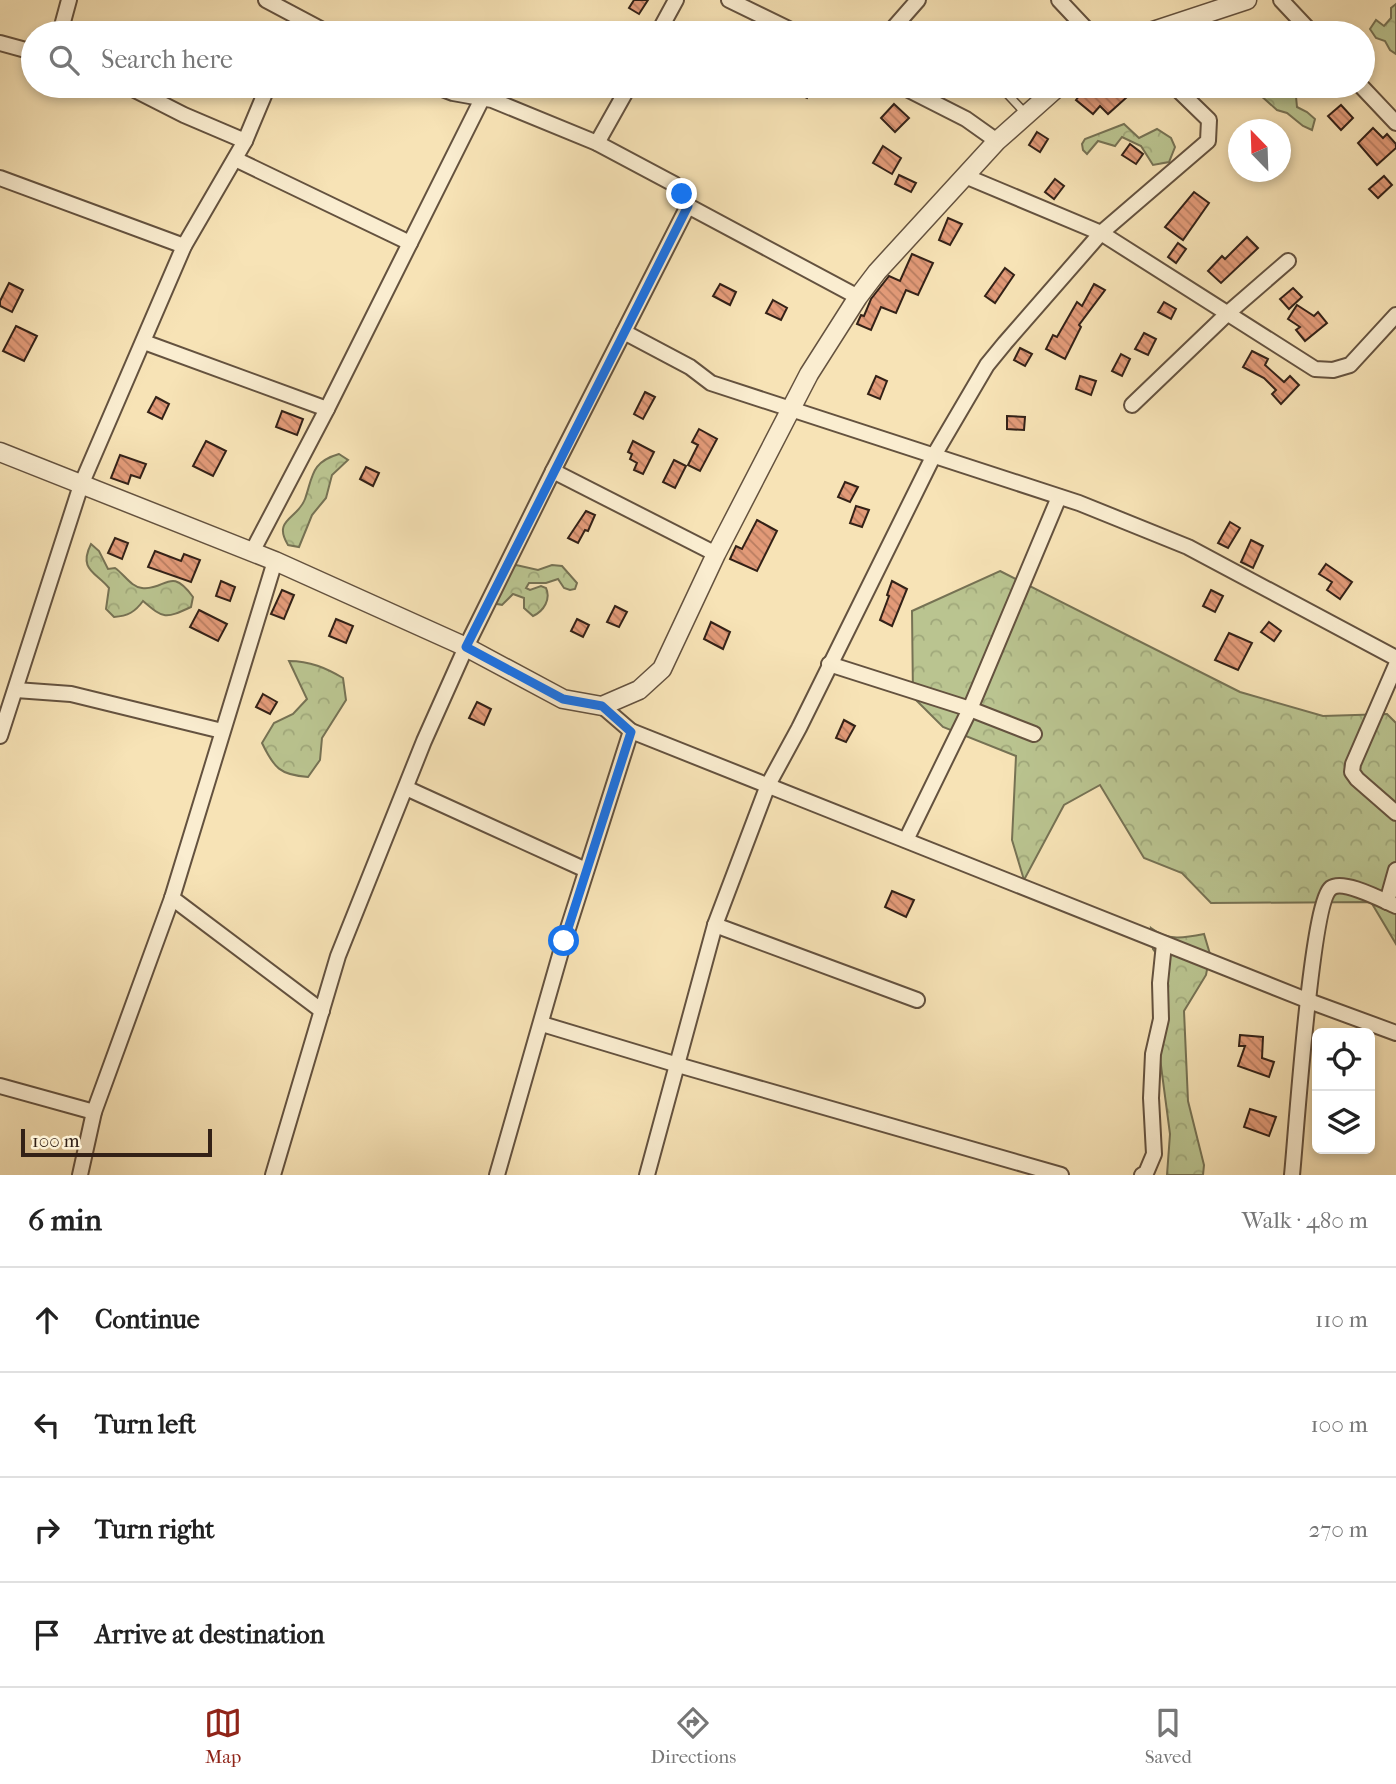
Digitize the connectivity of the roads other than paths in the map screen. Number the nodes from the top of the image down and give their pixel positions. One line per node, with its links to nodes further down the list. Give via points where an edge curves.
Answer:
1 (69, 0): 11 (street)
2 (266, 0): 10 (street)
3 (677, 0): 12 (street)
4 (729, 0): 9 (street)
5 (919, 0): 14 (street)
6 (1059, 0): 15 (street)
7 (1247, 0): 16 (street)
8 (1281, 0): 17 (street)
9 (745, 3): 13 (street)
10 (302, 20)
11 (63, 21)
12 (665, 21)
13 (776, 21)
14 (900, 21)
15 (1079, 21)
16 (1183, 21)
17 (1301, 21)
18 (0, 43): 19 (street)
19 (21, 49)
20 (151, 98): 32 (street)
21 (263, 98): 32 (street)
22 (477, 98): 29 (street)
23 (622, 98): 34 (street)
24 (925, 98): 33 (street)
25 (1012, 98): 30 (lane)
26 (1044, 98): 30 (street)
27 (1186, 98): 39 (street, via 1209,120 1208,141)
28 (1373, 98): 31 (street)
29 (482, 99): 34 (street); 40 (street)
30 (1026, 113): 33 (street)
31 (1396, 122)
32 (245, 141): 35 (street)
33 (997, 141): 36 (street)
34 (597, 143): 38 (street, via 674,184)
35 (235, 159): 40 (street); 41 (street)
36 (965, 176): 39 (street); 43 (street)
37 (0, 178): 41 (street)
38 (688, 206): 43 (street); 46 (street)
39 (1101, 233): 44 (street); 52 (street, via 987,365)
40 (410, 243): 49 (street)
41 (184, 246): 47 (street)
42 (1288, 261): 44 (street)
43 (858, 298): 50 (street)
44 (1228, 313): 45 (street, via 1315,369 1333,370 1350,365); 48 (street)
45 (1396, 315)
46 (624, 332): 50 (street, via 711,383); 53 (street)
47 (144, 342): 49 (street); 54 (street)
48 (1132, 405)
49 (327, 409): 56 (street)
50 (791, 409): 52 (street); 57 (street)
51 (0, 452): 54 (street)
52 (933, 457): 55 (street); 61 (street)
53 (553, 471): 57 (street); 59 (street)
54 (81, 485): 56 (street); 63 (street)
55 (1059, 497): 60 (street, via 1188,547); 65 (street)
56 (252, 552): 58 (street)
57 (716, 554): 64 (street, via 662,668 639,690)
58 (275, 561): 59 (street); 66 (street)
59 (466, 647): 64 (street, via 563,699); 71 (street)
60 (1396, 658)
61 (829, 664): 65 (street); 70 (street)
62 (1396, 665): 72 (street, via 1352,772)
63 (16, 690): 66 (street, via 71,694); 69 (street)
64 (602, 706): 67 (street)
65 (970, 709): 68 (street); 73 (street)
66 (222, 731): 76 (street)
67 (631, 732): 70 (street); 74 (street)
68 (1034, 734)
69 (0, 736)
70 (768, 785): 73 (street); 78 (street)
71 (406, 788): 74 (street); 82 (street, via 338,956)
72 (1396, 813)
73 (906, 840): 79 (street)
74 (586, 870): 83 (street)
75 (1396, 870): 77 (street)
76 (172, 898): 82 (street); 87 (street)
77 (1391, 904): 81 (street, via 1349,887 1329,889 1324,897)
78 (715, 925): 80 (street); 85 (street)
79 (1164, 944): 81 (street); 93 (street, via 1161,1018 1153,1054 1154,1154)
80 (917, 1000)
81 (1309, 1001): 84 (street); 94 (street)
82 (322, 1011): 89 (street)
83 (542, 1024): 85 (street); 90 (street)
84 (1396, 1033)
85 (678, 1065): 91 (street); 92 (street)
86 (0, 1086): 87 (street)
87 (94, 1112): 88 (street)
88 (80, 1175)
89 (273, 1175)
90 (497, 1175)
91 (647, 1175)
92 (1061, 1175)
93 (1142, 1175)
94 (1292, 1175)

